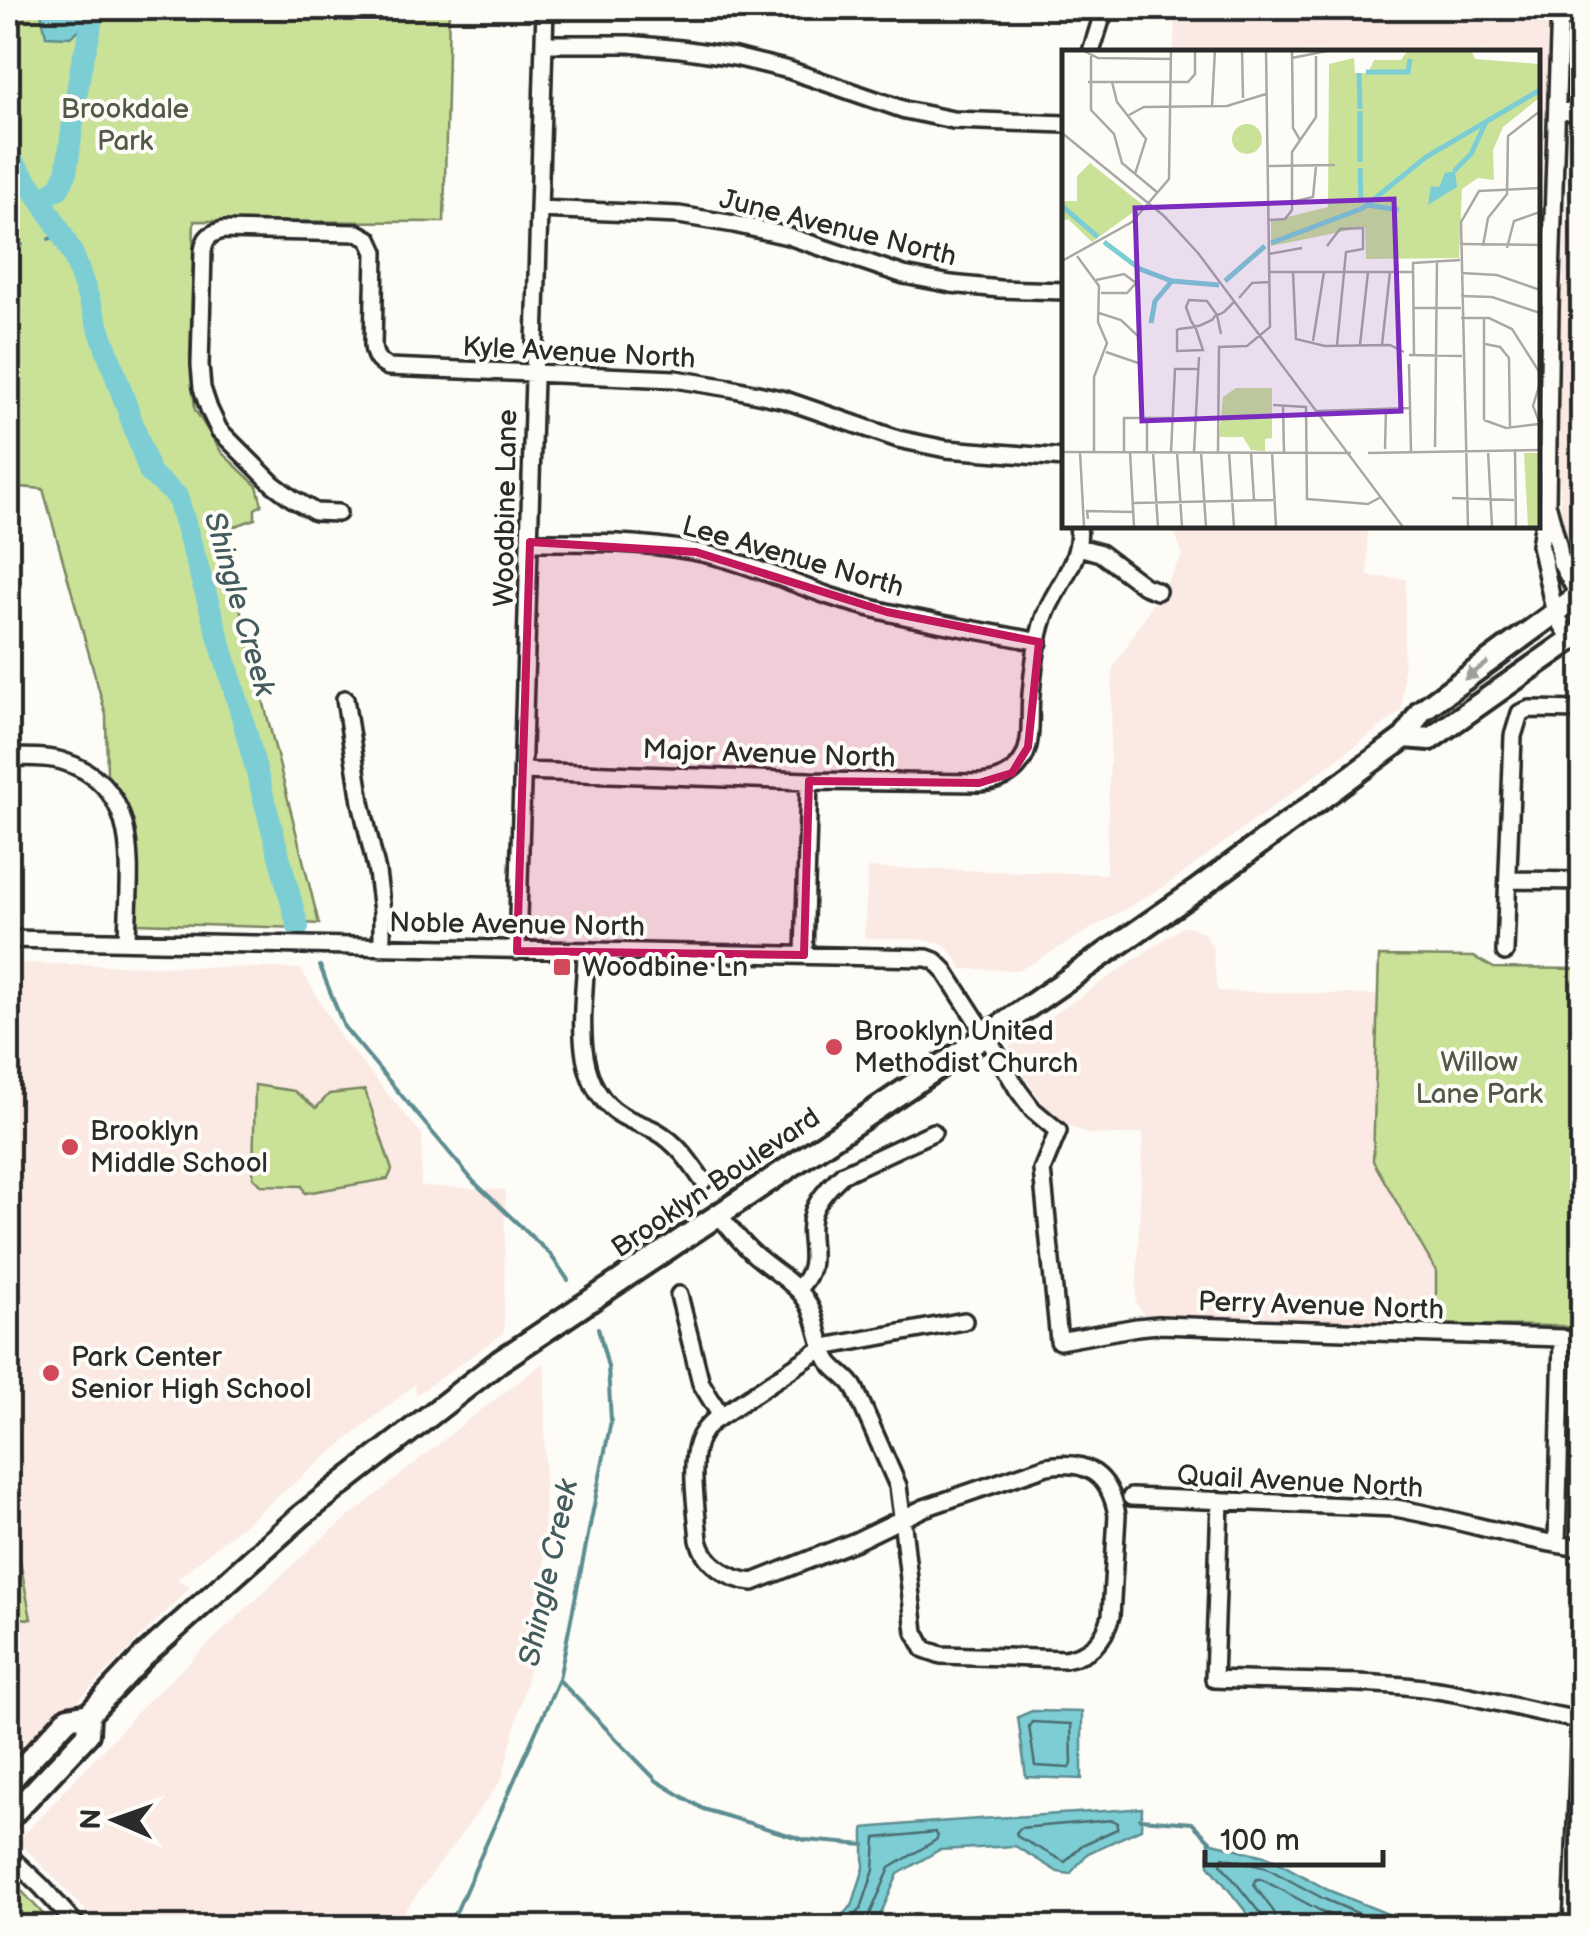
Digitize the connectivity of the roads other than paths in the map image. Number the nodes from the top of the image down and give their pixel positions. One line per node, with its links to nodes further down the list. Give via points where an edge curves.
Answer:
1 (545, 8): 4 (street, Woodbine Lane)
2 (1107, 8): 5 (street)
3 (1560, 8): 6 (street)
4 (544, 44): 8 (street, via 629,44 736,57 953,120); 9 (street, Woodbine Lane)
5 (1092, 50)
6 (1557, 111): 7 (street); 13 (street)
7 (1582, 112)
8 (1062, 124)
9 (539, 210): 10 (street, June Avenue North, via 734,224 904,275); 11 (street, Woodbine Lane)
10 (1062, 291)
11 (534, 375): 12 (street, Kyle Avenue North, via 693,382 785,400 946,449); 14 (street, Kyle Avenue North, via 380,363 373,346 375,252 358,233 211,233 202,251 200,365 208,409 226,438 273,484 316,512); 16 (street, Woodbine Lane)
12 (1062, 458)
13 (1547, 504): 19 (street, via 1561,563); 20 (street, via 1540,545)
14 (338, 513)
15 (1078, 528): 17 (street)
16 (530, 542): 22 (street, Lee Avenue North, via 696,552 887,612); 27 (street, Woodbine Lane)
17 (1079, 547): 18 (street, via 1100,553); 22 (street, via 1045,614)
18 (1157, 591)
19 (1581, 597): 20 (main road, Brooklyn Boulevard)
20 (1555, 614): 21 (street); 25 (main road, Brooklyn Boulevard, one-way to 25, via 1421,711)
21 (1577, 636): 25 (main road, Brooklyn Boulevard, via 1430,739)
22 (1039, 642): 28 (street, Major Avenue North, via 1028,746 1012,773 980,784)
23 (345, 699): 33 (street, via 377,872)
24 (1582, 710): 29 (street, via 1520,714)
25 (1405, 737): 38 (main road, Brooklyn Boulevard)
26 (8, 757): 32 (street, via 59,760 91,774 115,798 128,830)
27 (523, 771): 28 (street, Major Avenue North); 34 (street, Woodbine Lane)
28 (809, 781): 37 (street)
29 (1508, 880): 30 (street); 36 (street)
30 (1582, 881)
31 (8, 939): 32 (street, Noble Avenue North)
32 (127, 942): 33 (street, Noble Avenue North)
33 (382, 948): 34 (street, Noble Avenue North)
34 (517, 950): 35 (street, Noble Avenue North)
35 (586, 952): 37 (street, Noble Avenue North); 40 (street, via 588,1076 609,1106 677,1146)
36 (1505, 952)
37 (804, 955): 38 (street, Noble Avenue North, via 935,961)
38 (986, 1034): 41 (main road, Brooklyn Boulevard); 45 (street, Perry Avenue North, via 1018,1090 1058,1131 1042,1170 1059,1342 1158,1325)
39 (932, 1132): 42 (street, via 834,1182 812,1215 811,1272)
40 (703, 1182)
41 (718, 1214): 42 (street); 54 (main road, Brooklyn Boulevard, via 500,1360 356,1471 143,1657)
42 (797, 1288): 47 (street)
43 (679, 1295): 48 (street, via 701,1383)
44 (964, 1321): 47 (street)
45 (1562, 1338): 46 (street, Perry Avenue North); 52 (street)
46 (1582, 1342)
47 (824, 1348): 48 (street); 51 (street, via 863,1406 898,1486)
48 (721, 1416): 51 (street, via 696,1445 699,1540 706,1559 740,1580 758,1580)
49 (1131, 1498): 50 (street, Quail Avenue North)
50 (1220, 1501): 52 (street, Quail Avenue North, via 1395,1508); 55 (street, via 1214,1680 1422,1688)
51 (902, 1518): 51 (street, via 1047,1466 1080,1464 1106,1484 1116,1515 1111,1616 1101,1641 1066,1659 924,1649 915,1632)
52 (1558, 1544): 53 (street, Quail Avenue North)
53 (1582, 1548)
54 (89, 1714): 56 (main road, Brooklyn Boulevard, via 68,1718); 57 (main road, Brooklyn Boulevard, via 88,1734)
55 (1581, 1720): 59 (street)
56 (8, 1783)
57 (8, 1819)
58 (8, 1856): 60 (street)
59 (1578, 1898): 61 (street)
60 (78, 1928)
61 (1572, 1928)

